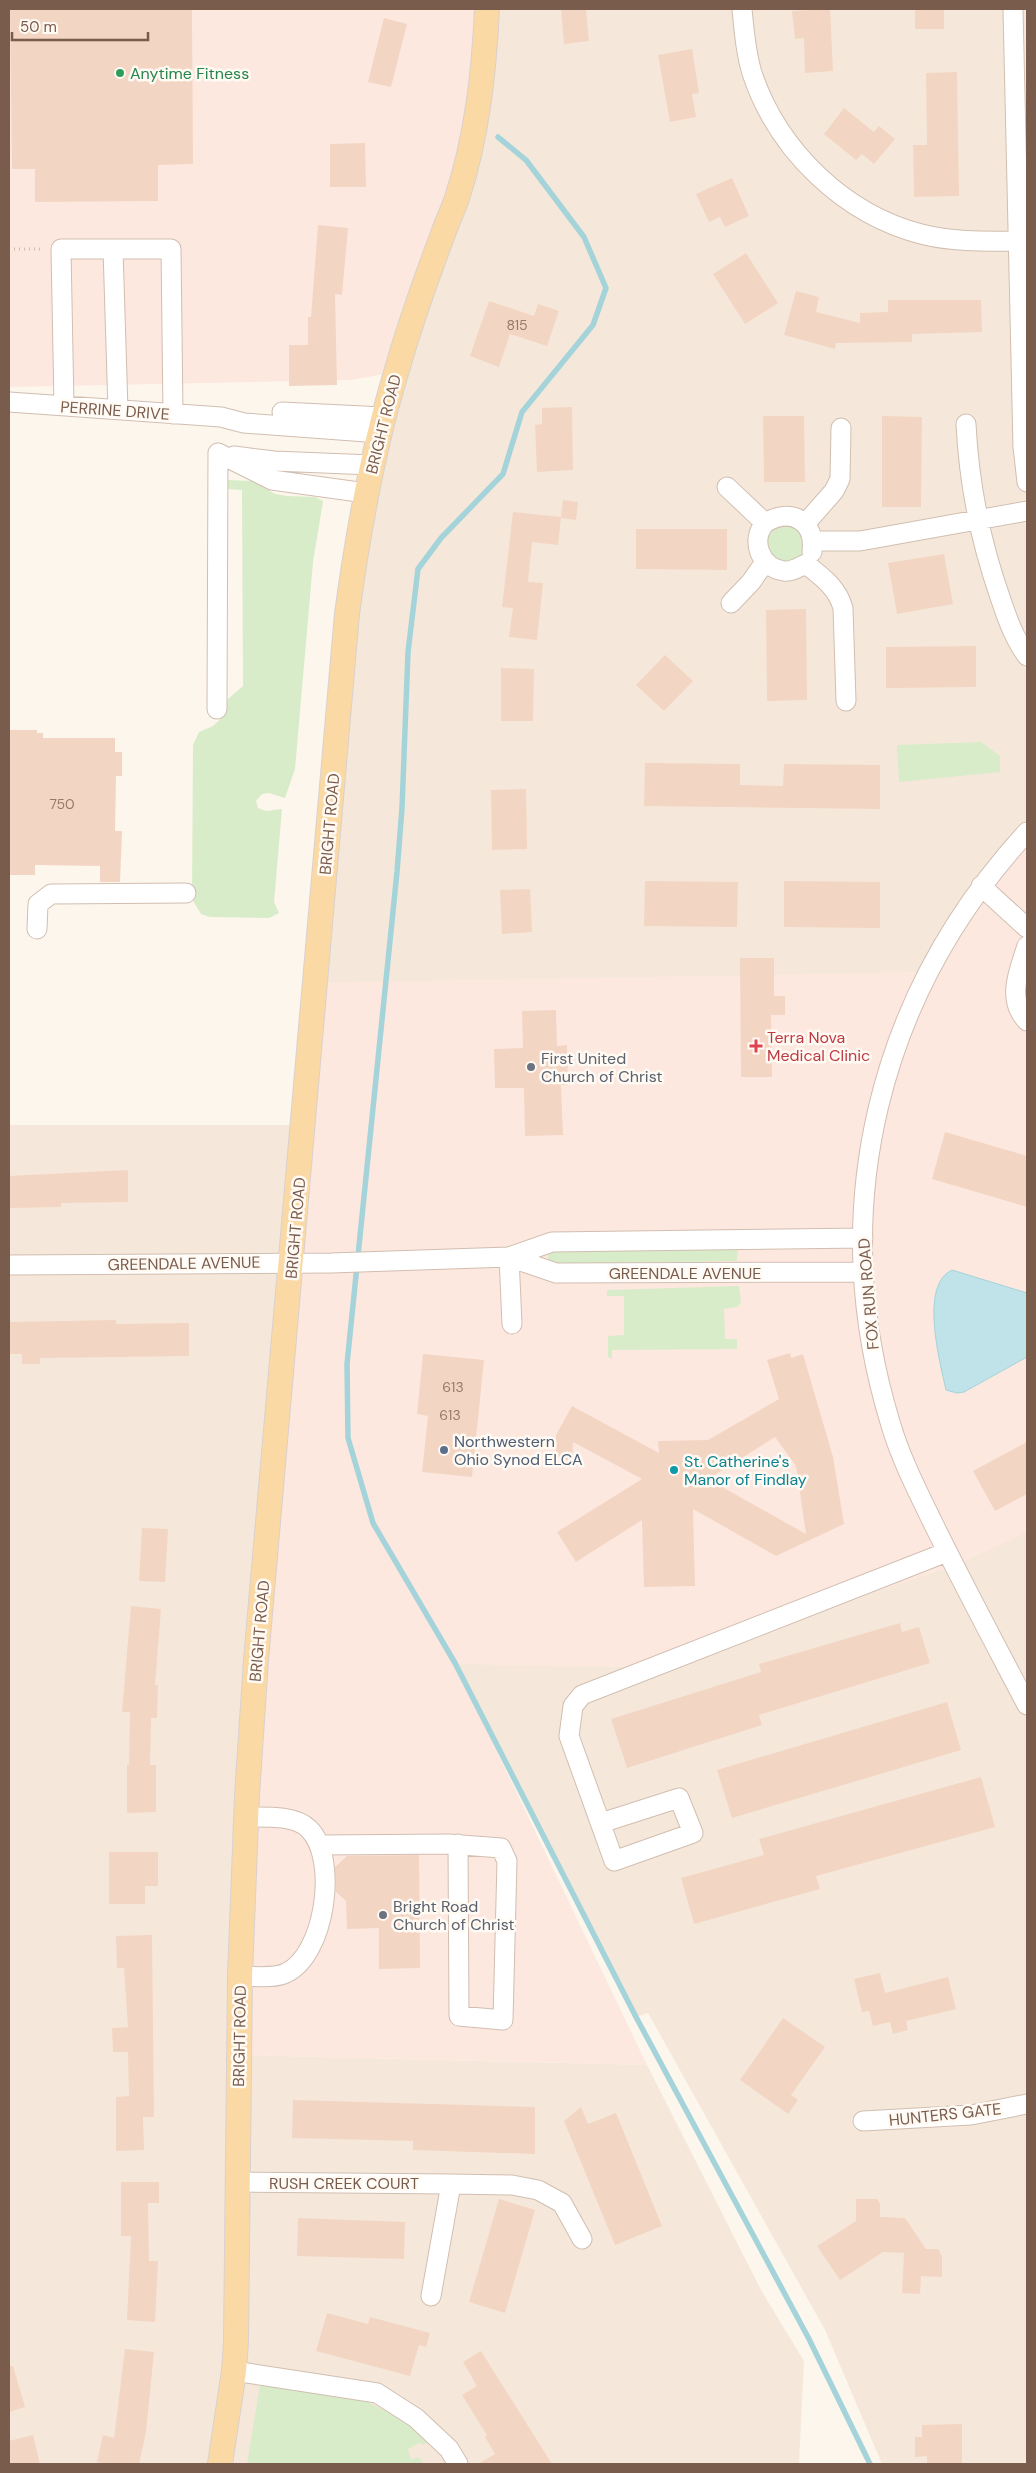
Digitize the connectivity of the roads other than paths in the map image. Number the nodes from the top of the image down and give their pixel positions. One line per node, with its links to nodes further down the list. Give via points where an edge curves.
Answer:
1 (487, 9): 11 (main road, BRIGHT ROAD, via 481,87 472,145 396,372)
2 (742, 9): 4 (street, via 752,74 762,98 782,133 826,184 859,207 921,234 947,239)
3 (1013, 9): 4 (street)
4 (1023, 241): 15 (street, via 1023,447)
5 (114, 249): 7 (street, via 62,249); 8 (street); 9 (street, via 171,249)
6 (9, 402): 7 (street, PERRINE DRIVE)
7 (64, 406): 8 (street, PERRINE DRIVE)
8 (118, 410): 9 (street, PERRINE DRIVE)
9 (173, 414): 11 (street, PERRINE DRIVE, via 221,417 244,423)
10 (966, 424): 19 (street, via 968,464)
11 (382, 425): 14 (main road, BRIGHT ROAD)
12 (842, 428): 21 (street, via 840,479)
13 (218, 454): 14 (street, via 274,461); 17 (street, via 272,480); 27 (street)
14 (372, 465): 17 (main road, BRIGHT ROAD)
15 (1027, 473)
16 (727, 487): 20 (street)
17 (366, 493): 37 (main road, BRIGHT ROAD, via 347,614)
18 (1027, 511): 19 (street)
19 (978, 519): 21 (street, via 860,541); 25 (street, via 990,570 1009,622)
20 (765, 523): 21 (street, via 782,516 792,516); 22 (street, via 758,535 758,545)
21 (809, 533): 23 (street, via 812,554)
22 (765, 562): 23 (street, via 783,571); 24 (street)
23 (806, 564): 26 (street, via 831,585 843,608)
24 (731, 602)
25 (1027, 656)
26 (846, 701)
27 (216, 709)
28 (1027, 832): 29 (street, FOX RUN ROAD)
29 (981, 886): 31 (street); 35 (street, FOX RUN ROAD, via 939,950 896,1046 869,1154)
30 (186, 893): 32 (street, via 51,894 38,904)
31 (1027, 928)
32 (37, 929)
33 (1027, 946): 34 (street, via 1015,1001)
34 (1027, 1021)
35 (862, 1238): 36 (street, GREENDALE AVENUE, via 552,1242); 39 (street, FOX RUN ROAD)
36 (509, 1257): 37 (street, GREENDALE AVENUE); 39 (street, GREENDALE AVENUE, via 556,1273); 40 (street)
37 (292, 1262): 38 (street, GREENDALE AVENUE); 44 (main road, BRIGHT ROAD, via 256,1660)
38 (9, 1265)
39 (863, 1272): 41 (street, FOX RUN ROAD, via 876,1370 890,1423 909,1473)
40 (512, 1324)
41 (947, 1552): 42 (street, FOX RUN ROAD); 45 (street, via 582,1695 573,1706 569,1736)
42 (1020, 1673): 43 (street, FOX RUN ROAD)
43 (1027, 1705)
44 (246, 1817): 47 (street, via 271,1817 295,1822 308,1828); 48 (main road, BRIGHT ROAD)
45 (601, 1823): 45 (street, via 614,1861 693,1833 679,1798)
46 (458, 1844): 46 (street, via 501,1848 507,1861 503,2020 459,2016); 47 (street)
47 (320, 1845): 48 (street, via 326,1889 323,1911 305,1954 285,1974)
48 (240, 1976): 51 (main road, BRIGHT ROAD)
49 (1027, 2104): 50 (street, HUNTERS GATE, via 971,2115)
50 (862, 2121)
51 (238, 2182): 52 (street, RUSH CREEK COURT); 55 (main road, BRIGHT ROAD)
52 (451, 2184): 53 (street, RUSH CREEK COURT, via 512,2185 551,2195 570,2214); 54 (street)
53 (582, 2238)
54 (430, 2296)
55 (234, 2371): 56 (main road, BRIGHT ROAD); 57 (street, via 377,2394 416,2418 449,2449)
56 (220, 2464)
57 (458, 2464)

